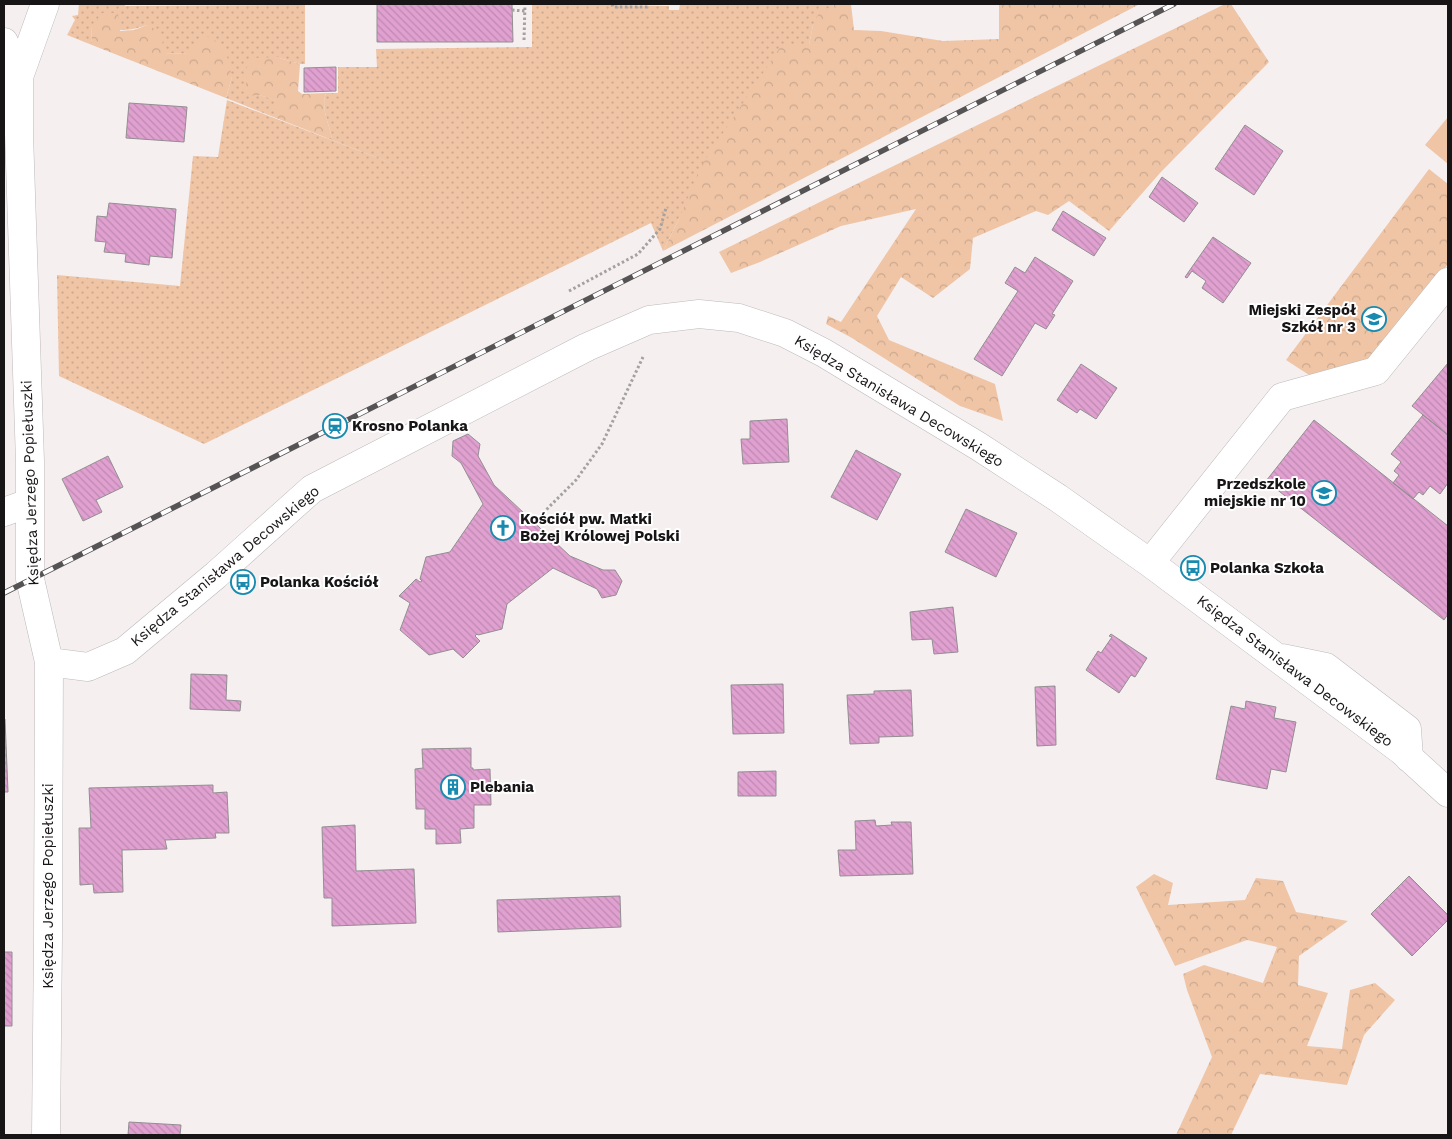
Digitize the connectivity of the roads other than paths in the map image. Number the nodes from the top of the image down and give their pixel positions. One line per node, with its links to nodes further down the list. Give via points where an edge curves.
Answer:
1 (45, 4): 3 (street)
2 (4, 42): 3 (street, Księdza Jerzego Popiełuszki)
3 (19, 77): 5 (street, Księdza Jerzego Popiełuszki)
4 (1448, 282): 7 (street, via 1376,371 1282,396)
5 (29, 503): 6 (street); 8 (street, Księdza Jerzego Popiełuszki, via 30,579)
6 (4, 512)
7 (1150, 563): 8 (street, Księdza Stanisława Decowskiego, via 986,451 824,353 785,333 739,318 699,314 648,320 587,347 312,489 125,651 88,667); 9 (street, Księdza Stanisława Decowskiego, via 1409,758)
8 (49, 662): 10 (street, Księdza Jerzego Popiełuszki)
9 (1448, 793)
10 (46, 1135)

